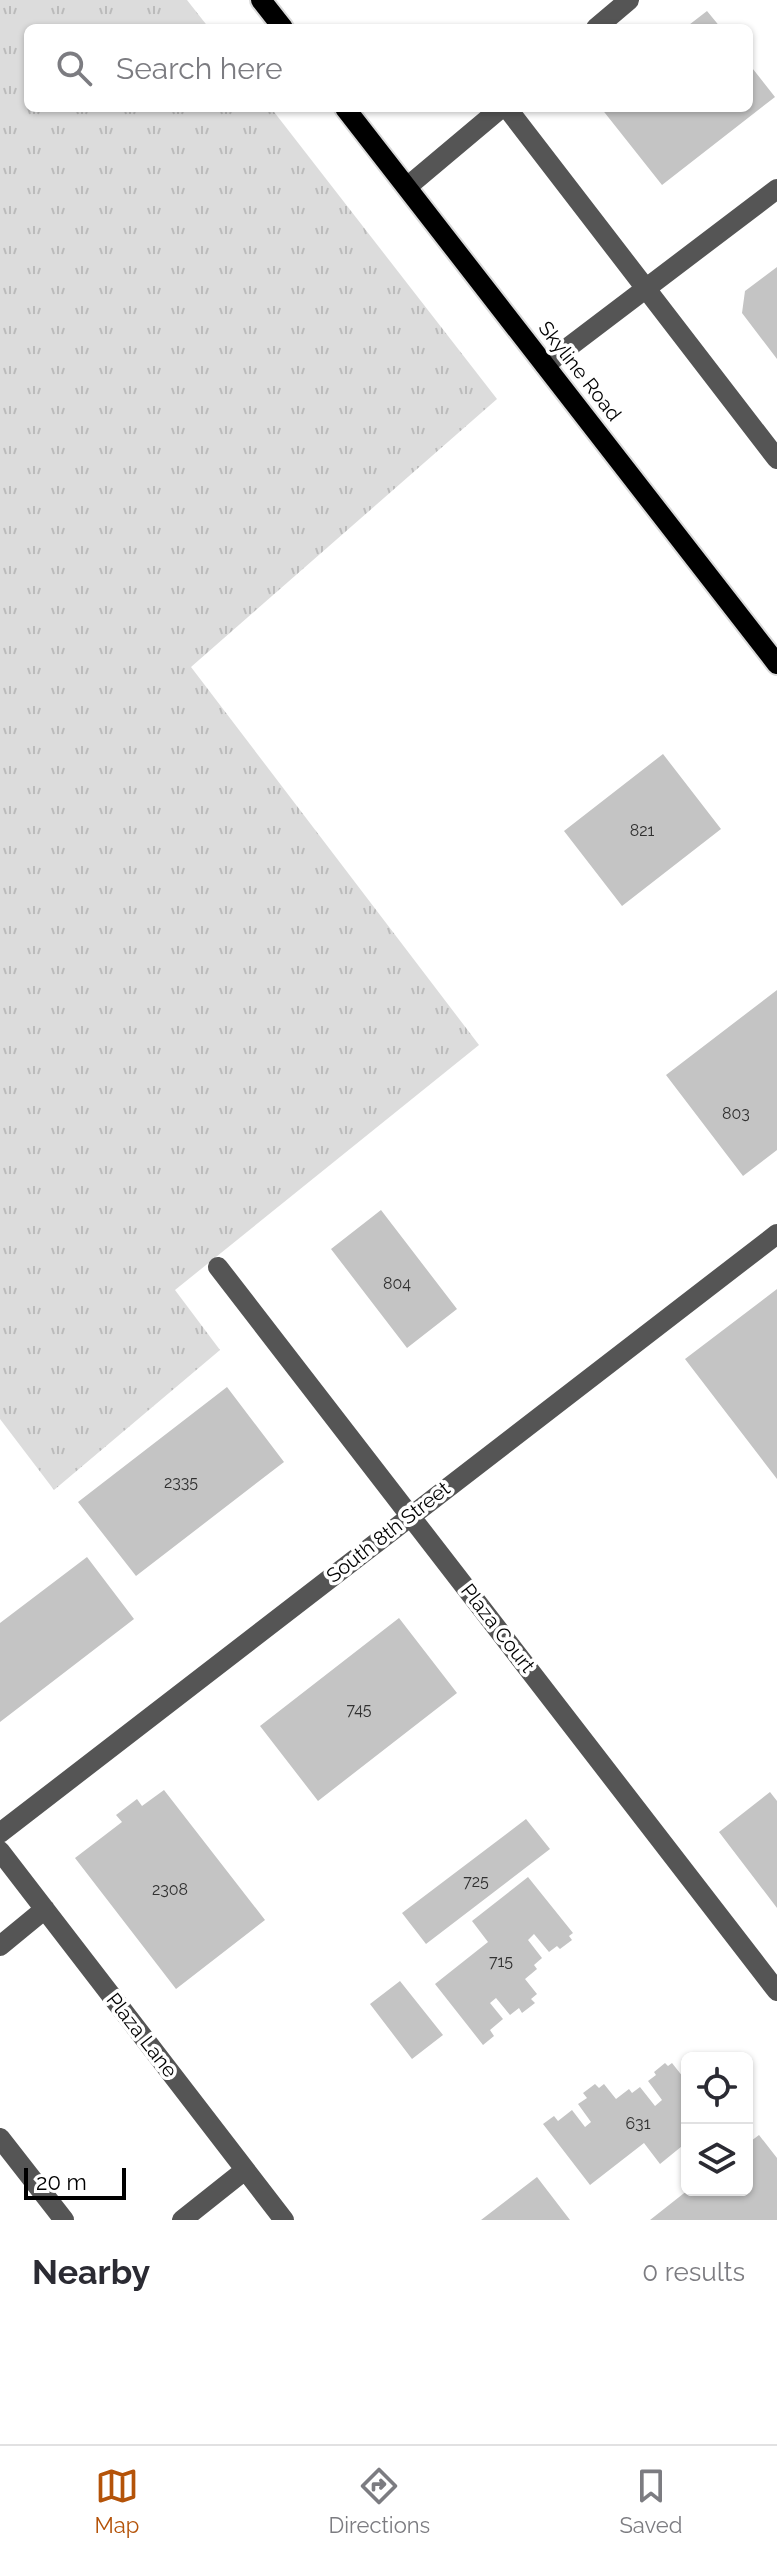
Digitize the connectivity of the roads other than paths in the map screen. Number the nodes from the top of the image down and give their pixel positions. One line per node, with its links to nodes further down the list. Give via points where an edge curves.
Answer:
1 (261, 0): 3 (main road)
2 (629, 0): 4 (street)
3 (280, 24)
4 (601, 24)
5 (348, 112): 8 (main road, Skyline Road)
6 (499, 112): 8 (street)
7 (507, 112): 10 (street)
8 (407, 187): 11 (main road, Skyline Road)
9 (777, 189): 10 (street)
10 (646, 289): 11 (street); 12 (street)
11 (545, 365): 13 (main road, Skyline Road)
12 (777, 459)
13 (777, 664)
14 (777, 1234): 16 (street, South 8th Street)
15 (218, 1267): 16 (street, Plaza Court)
16 (410, 1514): 17 (street, South 8th Street); 21 (street, Plaza Court)
17 (0, 1833)
18 (0, 1851): 19 (street, Plaza Lane)
19 (45, 1909): 20 (street); 23 (street, Plaza Lane)
20 (0, 1946)
21 (777, 1991)
22 (0, 2138): 24 (street)
23 (245, 2170): 25 (street); 26 (street, Plaza Lane)
24 (64, 2220)
25 (182, 2220)
26 (284, 2220)

